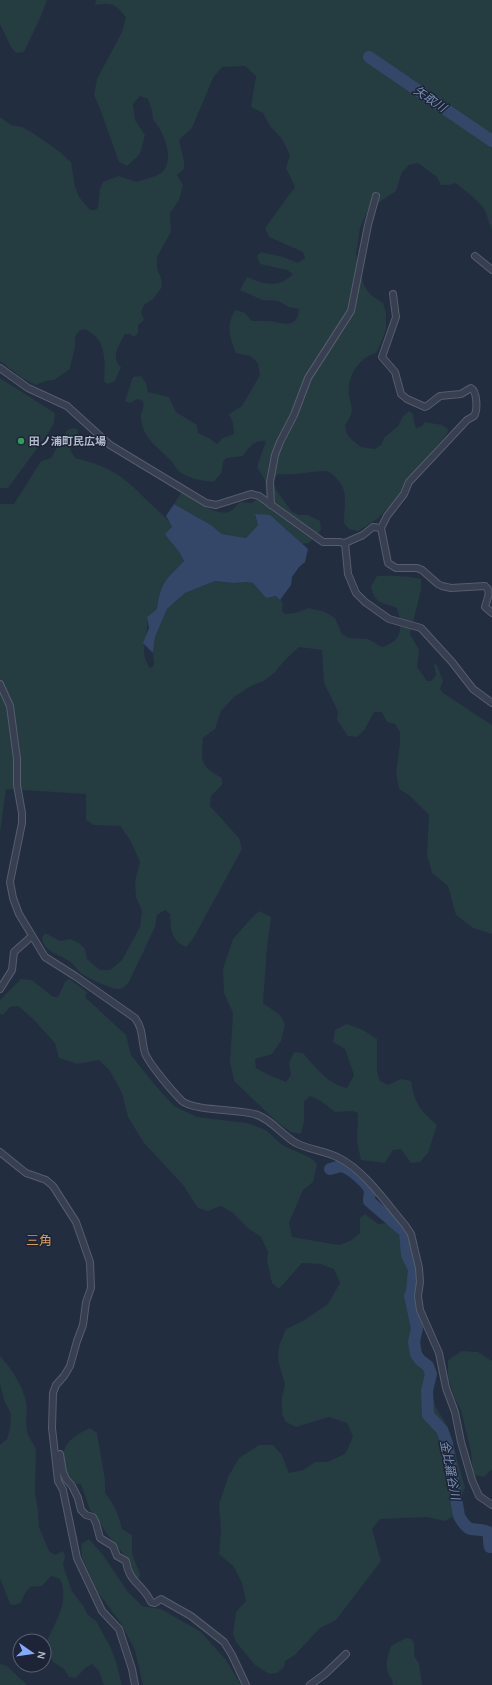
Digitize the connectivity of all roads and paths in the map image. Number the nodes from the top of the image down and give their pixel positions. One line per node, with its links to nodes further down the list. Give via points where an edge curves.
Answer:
1 (376, 196): 6 (street, via 351,311 308,378 294,415 280,442 270,482)
2 (475, 256): 3 (street)
3 (492, 270)
4 (393, 294): 7 (street, via 396,318 382,357 395,372 401,394 424,407 440,396 461,394 471,388 476,393 476,410 474,416 467,420 410,482)
5 (0, 368): 6 (street, via 28,388 67,406 110,445 206,503 216,505 251,494 259,496)
6 (271, 505): 8 (street, via 323,542)
7 (381, 528): 8 (street, via 373,527); 9 (street, via 386,559 391,566 418,568 438,584 451,588 485,586 491,591 485,607)
8 (345, 544): 11 (street, via 348,574 356,593 389,619 421,628 472,689)
9 (492, 613)
10 (0, 684): 12 (street, via 10,706 22,813 10,882 19,914)
11 (492, 703)
12 (32, 936): 13 (street, via 14,952 12,970); 16 (street, via 45,957 135,1018 149,1061 184,1102 254,1114 297,1144 339,1158 357,1170 406,1225 411,1234 419,1268 420,1310 439,1353 446,1388 455,1412 472,1480 480,1496)
13 (0, 989)
14 (0, 1152): 15 (street, via 26,1173 46,1180 53,1186 76,1222 90,1262 91,1288 83,1325 70,1366 53,1393)
15 (53, 1435): 18 (street, via 58,1481 77,1558 102,1611 119,1630); 19 (street, via 57,1439 62,1472 78,1498 81,1510 96,1522 100,1538 113,1546 118,1556 126,1561 127,1572 146,1592 151,1602 161,1599 191,1616 224,1642)
16 (492, 1505)
17 (346, 1654): 20 (street)
18 (135, 1685)
19 (246, 1685)
20 (310, 1685)

